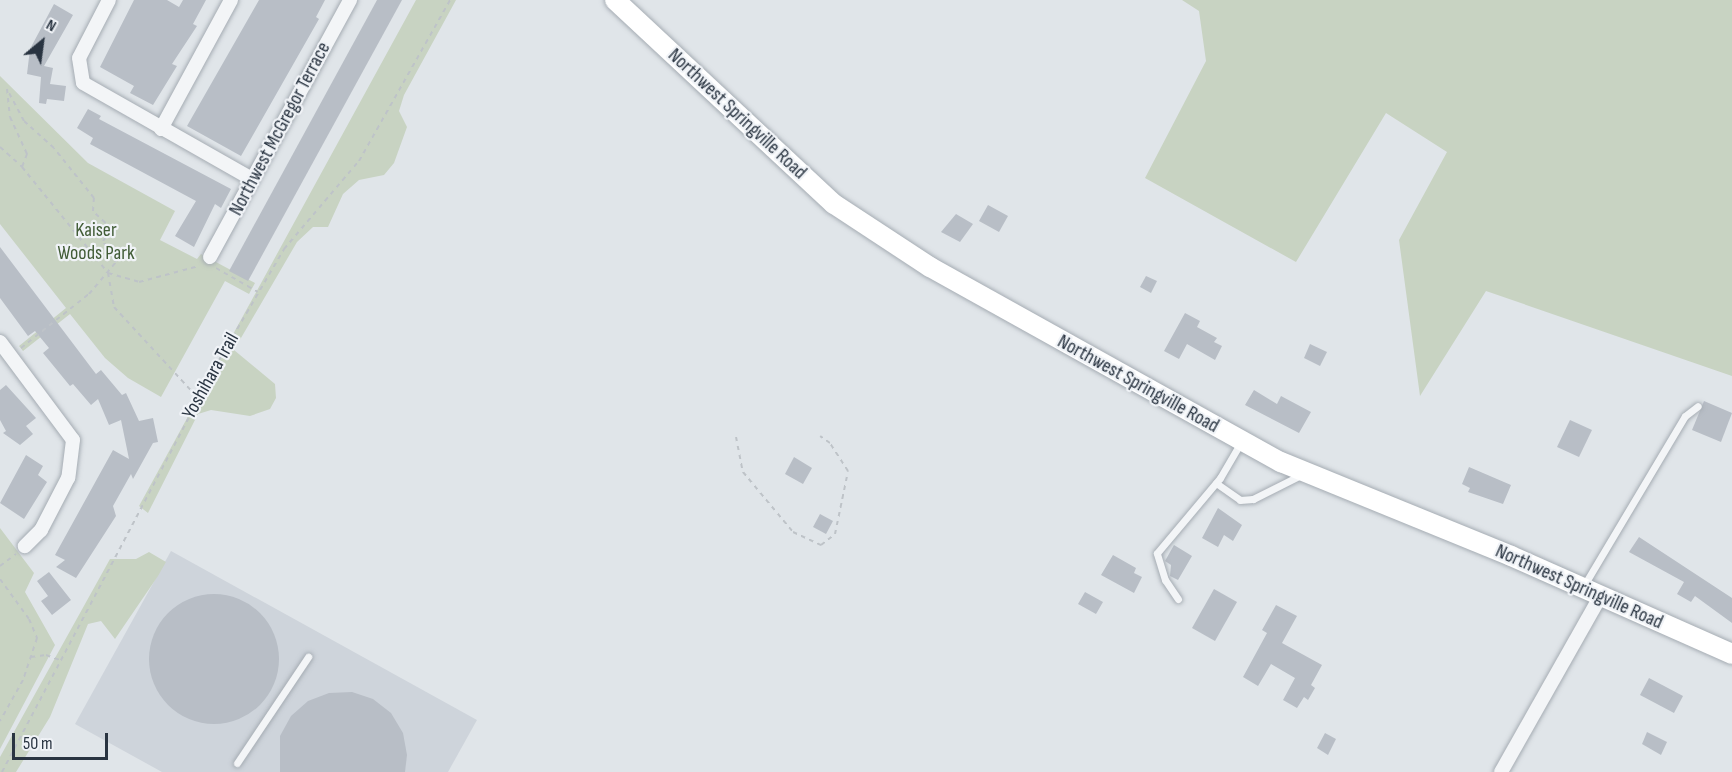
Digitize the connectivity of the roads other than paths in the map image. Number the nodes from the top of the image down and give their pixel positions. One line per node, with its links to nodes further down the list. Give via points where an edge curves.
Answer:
1 (109, 0): 5 (street, via 79,58 80,76 93,92)
2 (231, 0): 5 (street)
3 (350, 0): 6 (street, Northwest McGregor Terrace)
4 (615, 0): 11 (street, Northwest Springville Road, via 816,188 864,227)
5 (161, 129): 6 (street)
6 (252, 179): 7 (street, Northwest McGregor Terrace)
7 (210, 263)
8 (0, 342): 9 (street)
9 (6, 361): 14 (street, via 73,440 68,478 54,509)
10 (1698, 406): 15 (lane, via 1689,410 1681,422)
11 (1241, 442): 12 (street, Northwest Springville Road); 13 (lane)
12 (1305, 472): 13 (lane, via 1253,499 1240,500); 15 (street, Northwest Springville Road)
13 (1216, 483): 16 (lane, via 1157,553 1161,573)
14 (25, 546)
15 (1592, 591): 17 (street, Northwest Springville Road); 20 (street)
16 (1178, 599)
17 (1732, 654)
18 (308, 657): 19 (lane)
19 (237, 763)
20 (1501, 772)

